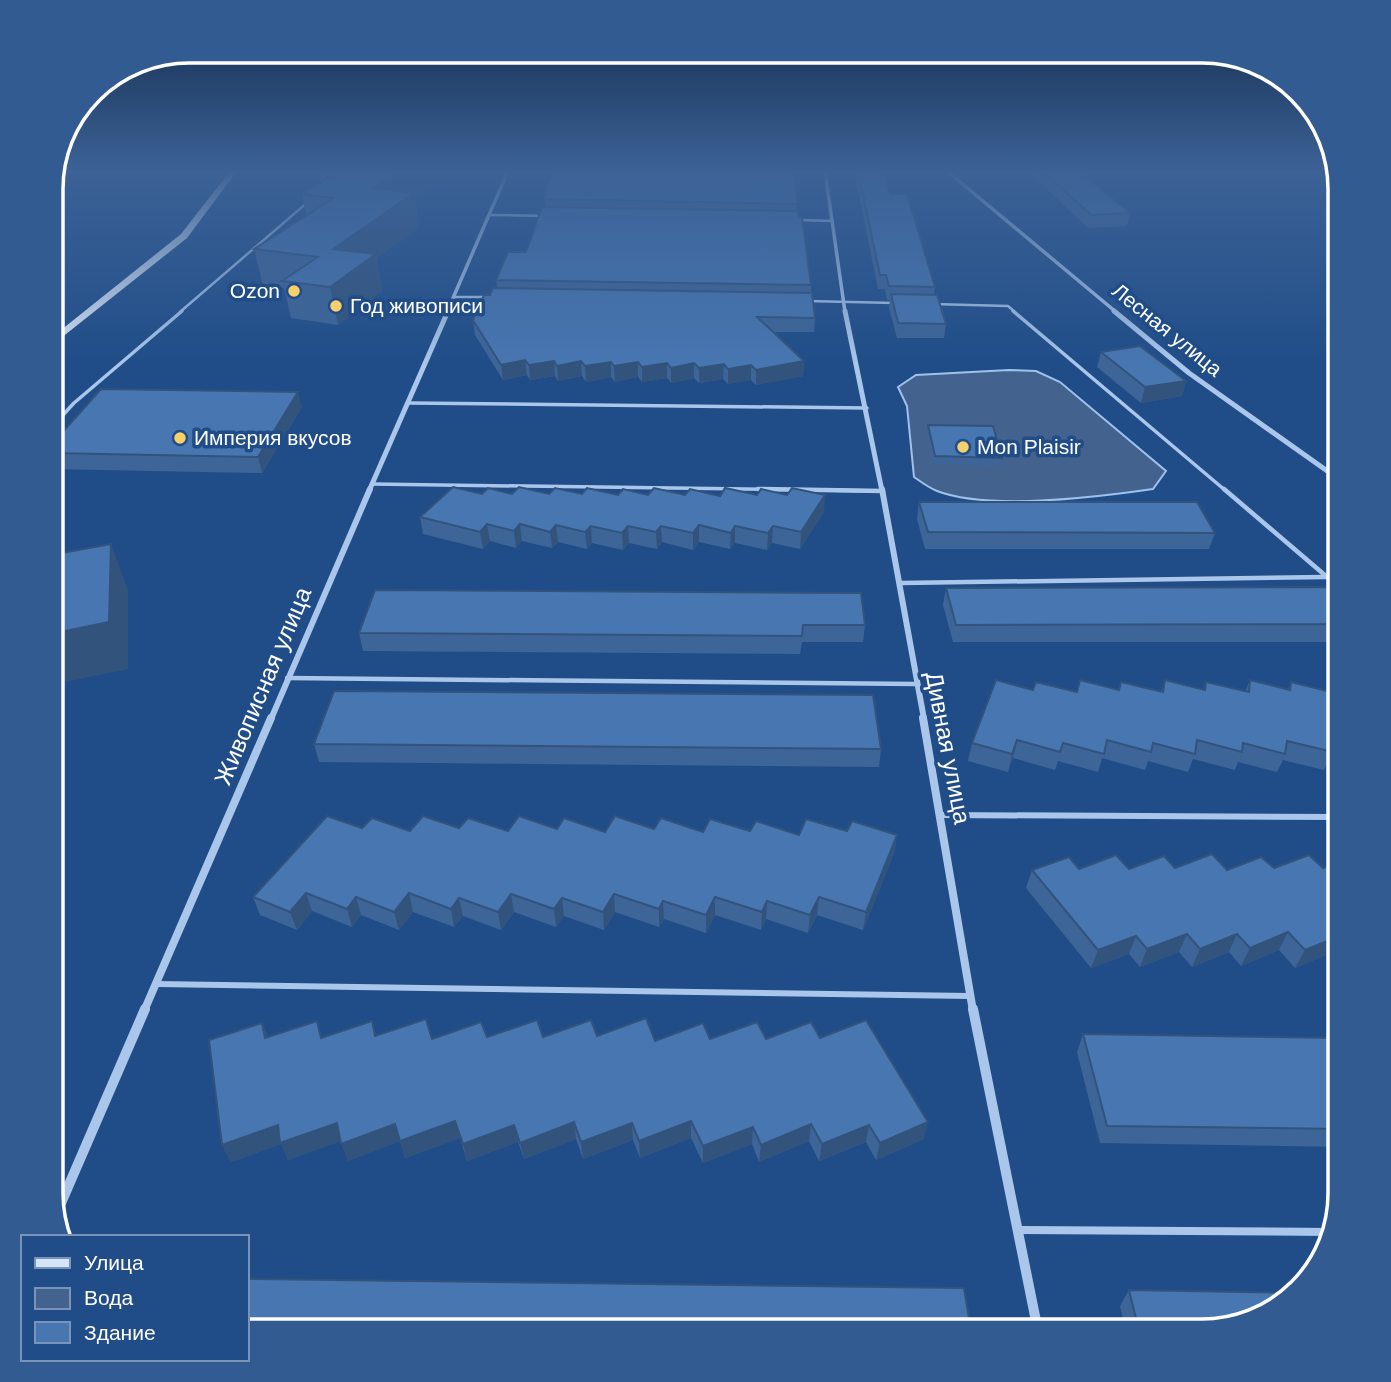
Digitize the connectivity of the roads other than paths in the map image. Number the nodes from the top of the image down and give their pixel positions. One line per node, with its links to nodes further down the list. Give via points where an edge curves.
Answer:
1 (184, 235): 12 (main road)
2 (269, 235): 15 (lane)
3 (481, 235): 6 (street, Живописная улица)
4 (835, 235): 9 (street, Дивная улица)
5 (1024, 235): 16 (street, Лесная улица, via 1189,373)
6 (454, 296): 7 (lane); 13 (street, Живописная улица)
7 (495, 297)
8 (802, 301): 9 (lane)
9 (843, 302): 10 (lane); 14 (street, Дивная улица)
10 (898, 303)
11 (925, 304): 19 (lane, via 1008,306)
12 (63, 333)
13 (408, 403): 14 (lane); 17 (street, Живописная улица)
14 (867, 408): 18 (street, Дивная улица)
15 (63, 415)
16 (1328, 471)
17 (372, 484): 18 (lane); 21 (street, Живописная улица)
18 (883, 491): 20 (street, Дивная улица)
19 (1326, 576): 20 (lane)
20 (901, 583): 22 (street, Дивная улица)
21 (287, 678): 22 (lane); 25 (street, Живописная улица)
22 (916, 684): 23 (street, Дивная улица)
23 (942, 815): 24 (lane); 26 (street, Дивная улица)
24 (1328, 817)
25 (156, 984): 26 (lane); 27 (street, Живописная улица)
26 (970, 996): 28 (street, Дивная улица)
27 (63, 1198)
28 (1020, 1230): 29 (lane); 30 (street, Дивная улица)
29 (1322, 1232)
30 (1036, 1319)

